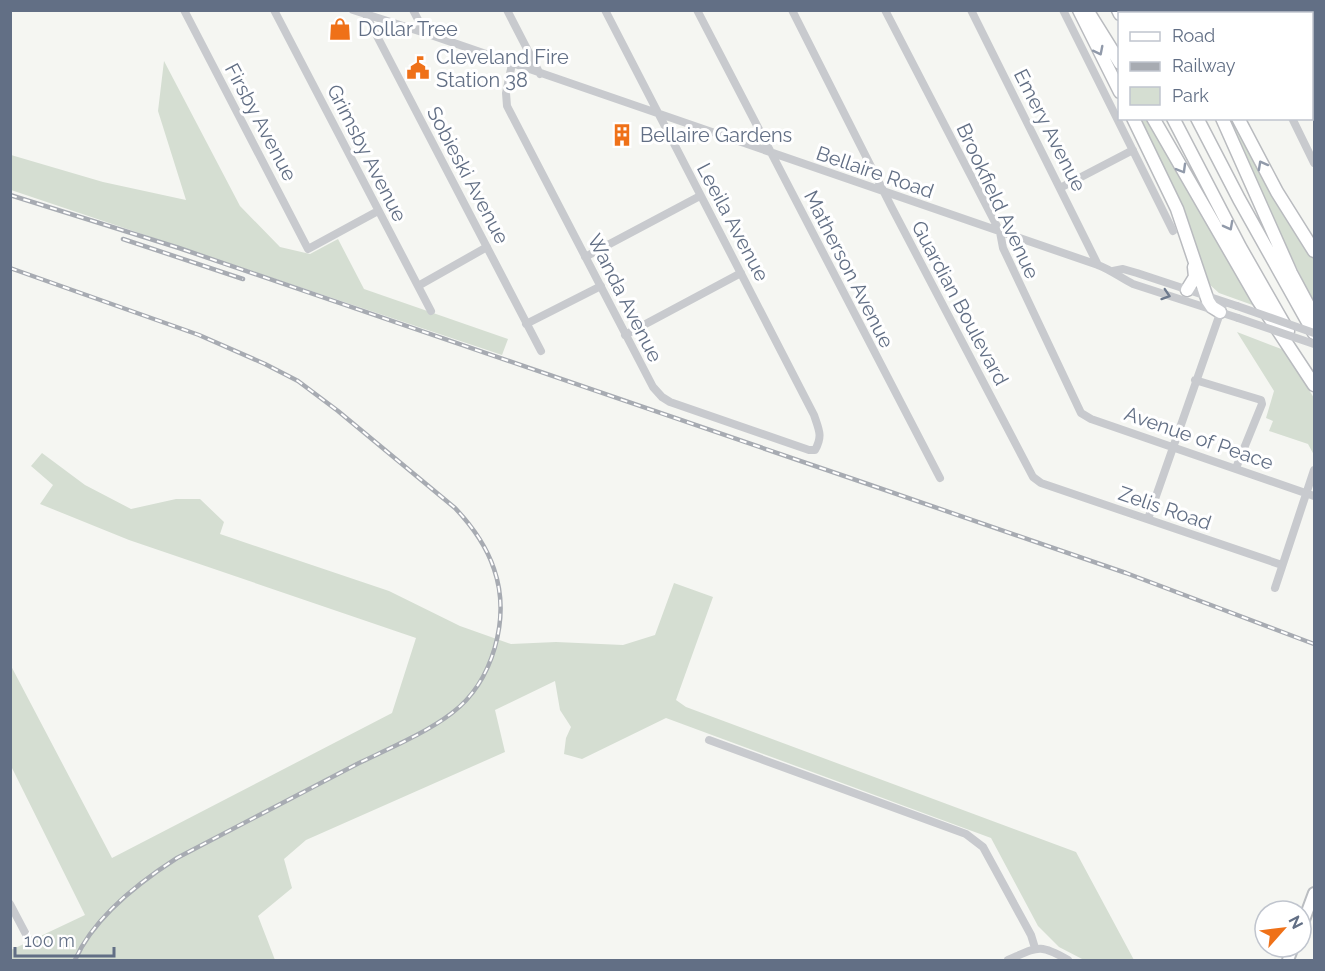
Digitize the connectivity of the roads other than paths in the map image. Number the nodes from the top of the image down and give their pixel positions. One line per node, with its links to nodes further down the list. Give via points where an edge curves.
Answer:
1 (184, 10): 34 (street, Firsby Avenue, via 308,249)
2 (274, 10): 34 (street, Grimsby Avenue)
3 (353, 10): 14 (street, Bellaire Road)
4 (413, 10): 15 (street)
5 (507, 10): 18 (street)
6 (606, 10): 20 (street, Leeila Avenue)
7 (697, 10): 29 (street, Matherson Avenue)
8 (792, 10): 32 (street, Guardian Boulevard)
9 (885, 10): 36 (street, Brookfield Avenue)
10 (971, 10): 31 (street, Emery Avenue)
11 (1063, 10): 28 (street)
12 (1079, 10): 19 (highway, one-way to 19)
13 (1087, 10): 16 (highway)
14 (366, 15): 15 (street, Bellaire Road); 37 (street, Sobieski Avenue)
15 (425, 33): 17 (street, Bellaire Road)
16 (1118, 61)
17 (512, 64): 18 (street, Bellaire Road); 40 (street, Wanda Avenue, via 507,106)
18 (540, 74): 20 (street, Bellaire Road)
19 (1118, 90)
20 (659, 115): 29 (street, Bellaire Road); 33 (street, Leeila Avenue)
21 (1134, 120): 38 (highway, via 1177,208)
22 (1154, 120): 58 (highway, one-way to 58, via 1258,300)
23 (1174, 120): 56 (highway, one-way to 56, via 1240,247)
24 (1198, 120): 52 (highway)
25 (1223, 120): 50 (highway, via 1286,263)
26 (1239, 120): 39 (highway, one-way to 26)
27 (1293, 120): 30 (street)
28 (1133, 150): 31 (street); 35 (street)
29 (771, 153): 32 (street, Bellaire Road); 64 (street, Matherson Avenue)
30 (1314, 163)
31 (1060, 188): 41 (street, Emery Avenue)
32 (884, 192): 36 (street, Bellaire Road); 65 (street, Guardian Boulevard)
33 (700, 196): 40 (street); 43 (street, Leeila Avenue)
34 (378, 211): 44 (street, Grimsby Avenue)
35 (1173, 231)
36 (1000, 232): 41 (street, Bellaire Road); 59 (street, Brookfield Avenue, via 1003,248)
37 (487, 247): 44 (street); 51 (street, Sobieski Avenue)
38 (1192, 251): 46 (highway, via 1196,274); 47 (highway)
39 (1314, 251)
40 (585, 257): 45 (street, Wanda Avenue)
41 (1098, 265): 42 (street, Bellaire Road)
42 (1113, 271): 46 (street, Bellaire Road, via 1124,269); 48 (street, Bellaire Road, one-way to 48, via 1133,284)
43 (741, 273): 53 (street); 61 (street, Leeila Avenue, via 814,415 820,430)
44 (418, 286): 49 (street, Grimsby Avenue)
45 (601, 286): 51 (street); 53 (street, Wanda Avenue)
46 (1187, 290): 47 (street, Bellaire Road)
47 (1206, 296): 48 (highway, via 1212,307)
48 (1222, 307): 52 (street, Bellaire Road, bridge, via 1237,306); 54 (street, Bellaire Road, bridge, via 1238,318); 57 (street)
49 (431, 311)
50 (1314, 316)
51 (526, 324): 55 (street, Sobieski Avenue)
52 (1314, 333)
53 (625, 334): 61 (street, Wanda Avenue, via 653,387 670,402)
54 (1314, 344)
55 (541, 351)
56 (1314, 376)
57 (1195, 380): 60 (street); 62 (street, via 1261,400)
58 (1314, 385)
59 (1077, 408): 60 (street, Avenue of Peace, via 1087,418)
60 (1173, 447): 62 (street, Avenue of Peace); 67 (street)
61 (815, 450)
62 (1236, 468): 66 (street, Avenue of Peace)
63 (1314, 470): 66 (street)
64 (940, 478)
65 (1037, 481): 67 (street, Zelis Road)
66 (1311, 494): 68 (street)
67 (1148, 519): 68 (street, Zelis Road)
68 (1282, 566): 69 (street)
69 (1275, 588)
70 (709, 740): 73 (street, via 966,834 983,847)
71 (10, 904): 72 (street)
72 (30, 942)
73 (1035, 948): 74 (street); 75 (street)
74 (1008, 960)
75 (1068, 960)

